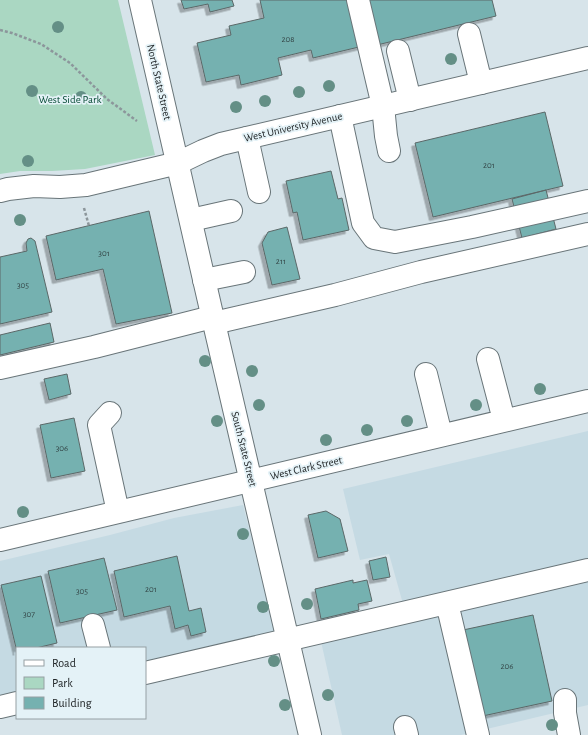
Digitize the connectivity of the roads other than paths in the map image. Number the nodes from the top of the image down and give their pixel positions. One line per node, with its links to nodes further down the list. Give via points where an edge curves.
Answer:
1 (140, 0): 12 (main road, North State Street)
2 (358, 0): 8 (main road)
3 (469, 34): 6 (main road)
4 (398, 51): 7 (main road)
5 (588, 58): 6 (main road, West University Avenue)
6 (481, 83): 7 (main road, West University Avenue)
7 (410, 100): 8 (main road, West University Avenue)
8 (383, 106): 9 (main road, West University Avenue); 11 (main road)
9 (340, 116): 10 (main road, West University Avenue); 20 (main road, via 363,224 374,238 395,242)
10 (247, 138): 12 (main road, West University Avenue, via 221,144); 14 (main road)
11 (390, 151)
12 (178, 163): 13 (main road, West University Avenue, via 86,185 34,186); 17 (main road, South State Street)
13 (0, 191)
14 (259, 192)
15 (588, 200): 18 (main road)
16 (231, 211): 17 (main road)
17 (191, 220): 24 (main road, South State Street)
18 (472, 227): 20 (main road); 21 (main road)
19 (588, 234): 21 (main road)
20 (410, 238): 23 (main road)
21 (506, 252): 23 (main road)
22 (244, 272): 24 (main road)
23 (422, 272): 25 (main road, via 335,295)
24 (204, 280): 25 (main road, South State Street)
25 (213, 320): 27 (main road); 33 (main road, South State Street)
26 (488, 359): 31 (main road)
27 (0, 368)
28 (426, 374): 32 (main road)
29 (588, 401): 31 (main road, West Clark Street)
30 (110, 413): 34 (main road, via 99,425)
31 (504, 420): 32 (main road, West Clark Street)
32 (442, 435): 33 (main road, West Clark Street)
33 (251, 481): 34 (main road, West Clark Street); 39 (main road, South State Street)
34 (118, 512): 35 (main road, West Clark Street)
35 (0, 540)
36 (588, 570): 37 (main road)
37 (446, 603): 39 (main road); 46 (main road)
38 (93, 625): 40 (main road)
39 (287, 640): 41 (main road); 45 (main road, South State Street)
40 (98, 647)
41 (146, 673)
42 (565, 700): 47 (main road)
43 (16, 703): 44 (main road)
44 (0, 707)
45 (310, 735)
46 (478, 735)
47 (569, 735)

